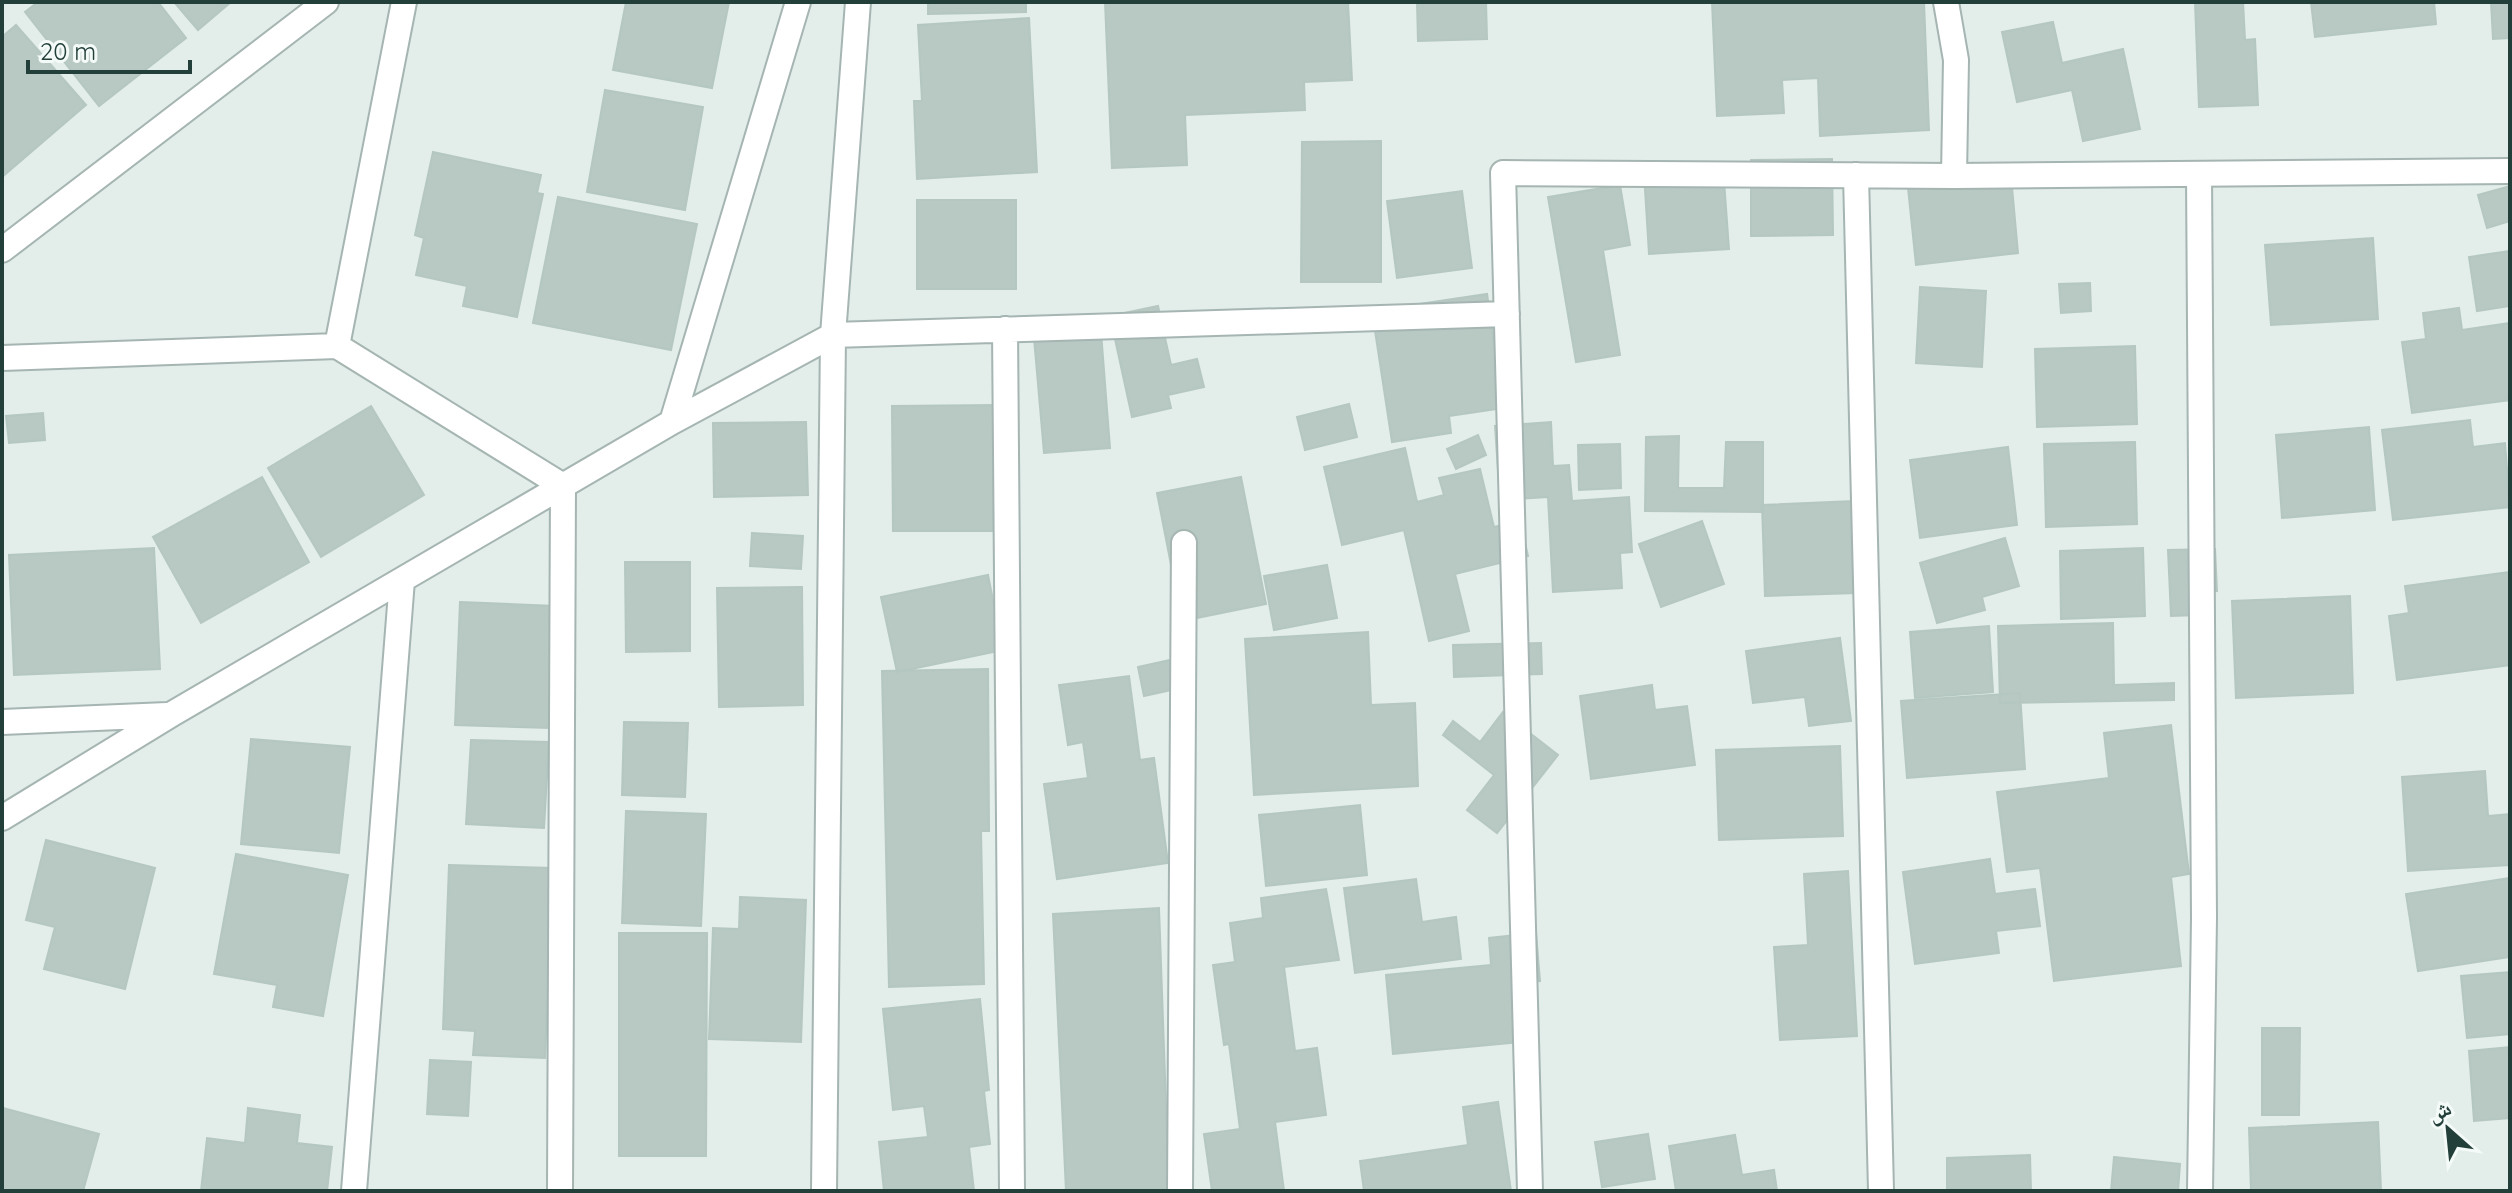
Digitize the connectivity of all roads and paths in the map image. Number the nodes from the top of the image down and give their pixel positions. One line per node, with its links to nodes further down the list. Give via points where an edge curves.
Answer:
1 (326, 2): 12 (street)
2 (404, 2): 16 (street)
3 (798, 2): 18 (street)
4 (858, 2): 15 (street)
5 (1946, 2): 7 (street)
6 (1962, 2): 7 (street)
7 (1956, 60): 11 (street)
8 (2510, 171): 9 (street)
9 (2199, 174): 11 (street); 32 (street, via 2204,918)
10 (1856, 175): 11 (street); 13 (street, via 1503,173); 31 (street)
11 (1954, 176)
12 (2, 250)
13 (1507, 314): 14 (street); 30 (street)
14 (1005, 329): 15 (street); 28 (street)
15 (833, 335): 18 (street); 27 (street)
16 (337, 346): 17 (street); 19 (street)
17 (2, 358)
18 (672, 422): 19 (street)
19 (563, 486): 21 (street); 26 (street)
20 (1184, 543): 29 (street)
21 (402, 580): 22 (street); 25 (street)
22 (172, 714): 23 (street); 24 (street)
23 (2, 722)
24 (2, 818)
25 (354, 1191)
26 (560, 1191)
27 (824, 1191)
28 (1012, 1191)
29 (1180, 1191)
30 (1530, 1191)
31 (1881, 1191)
32 (2200, 1191)

